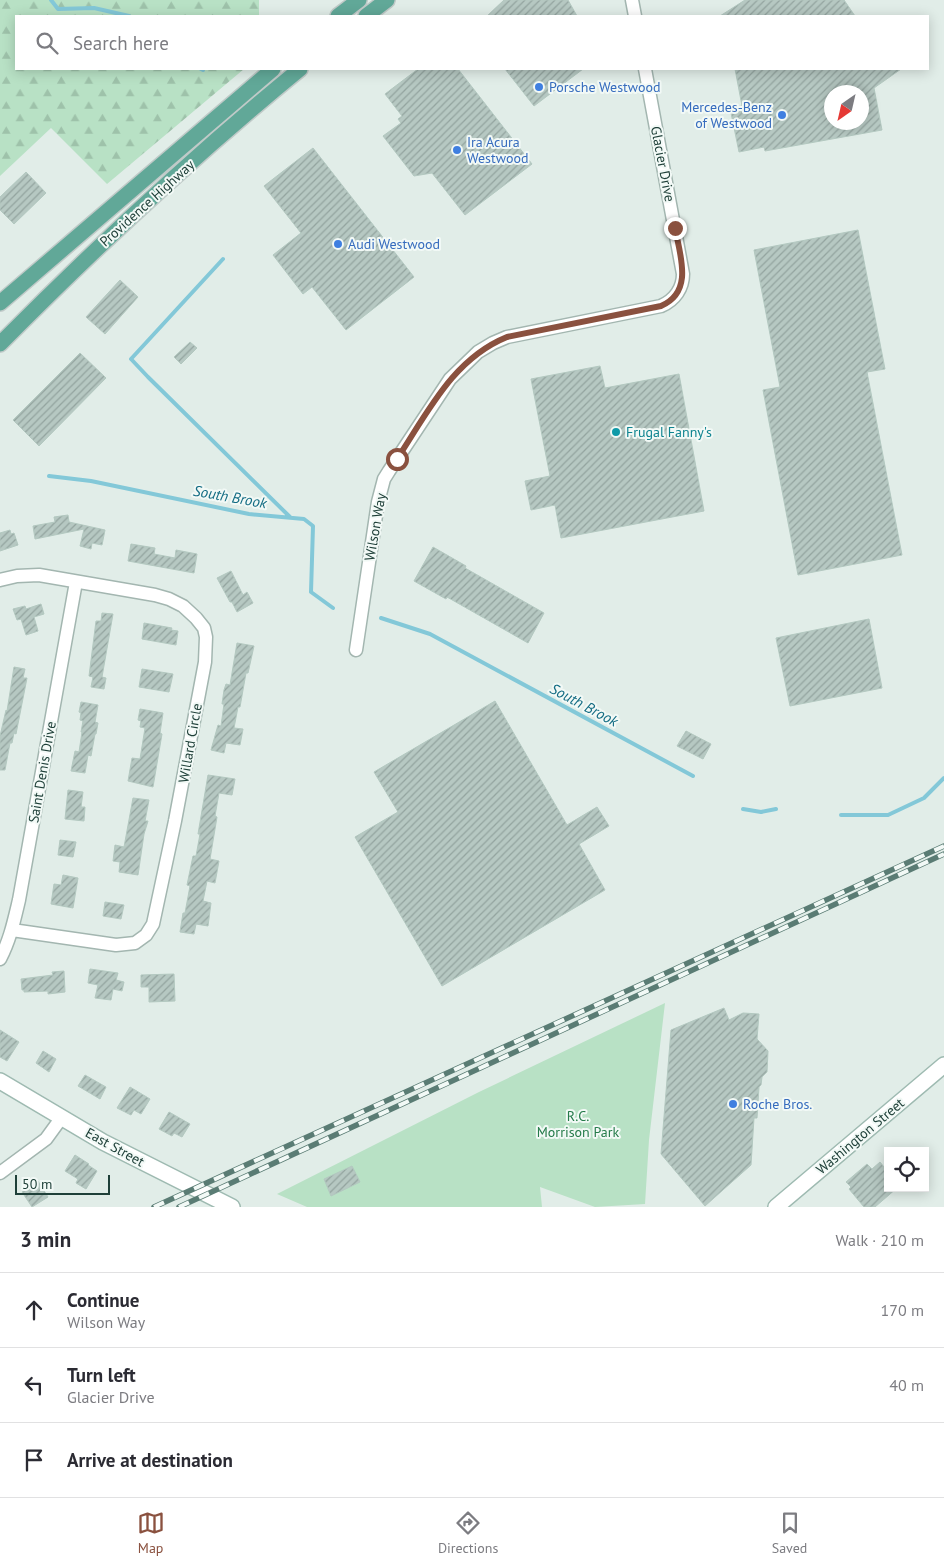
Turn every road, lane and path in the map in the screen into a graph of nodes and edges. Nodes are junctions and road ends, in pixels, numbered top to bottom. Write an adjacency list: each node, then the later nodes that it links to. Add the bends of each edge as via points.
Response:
1 (359, 0): 4 (main road)
2 (387, 0): 5 (main road)
3 (632, 0): 6 (street)
4 (339, 15)
5 (367, 15)
6 (635, 15)
7 (272, 70): 11 (main road, Providence Highway)
8 (299, 70): 12 (main road, Providence Highway, via 158,191)
9 (645, 70): 10 (street, Glacier Drive, via 683,274)
10 (680, 288): 15 (street, Wilson Way, via 673,299 661,306 507,337 478,352 450,379 384,479)
11 (0, 303)
12 (0, 344)
13 (0, 580): 14 (street, Willard Circle, via 38,575)
14 (76, 582): 16 (street, Saint Denis Drive); 16 (street, Willard Circle, via 155,595 183,606 204,628 205,662 153,924 146,935 135,942 116,945)
15 (356, 650)
16 (12, 930): 17 (street, Saint Denis Drive)
17 (0, 959)
18 (944, 1065): 23 (main road, Washington Street)
19 (0, 1081): 20 (main road, East Street)
20 (62, 1117): 21 (street, via 46,1139); 22 (main road, East Street)
21 (0, 1173)
22 (232, 1207)
23 (776, 1207)

